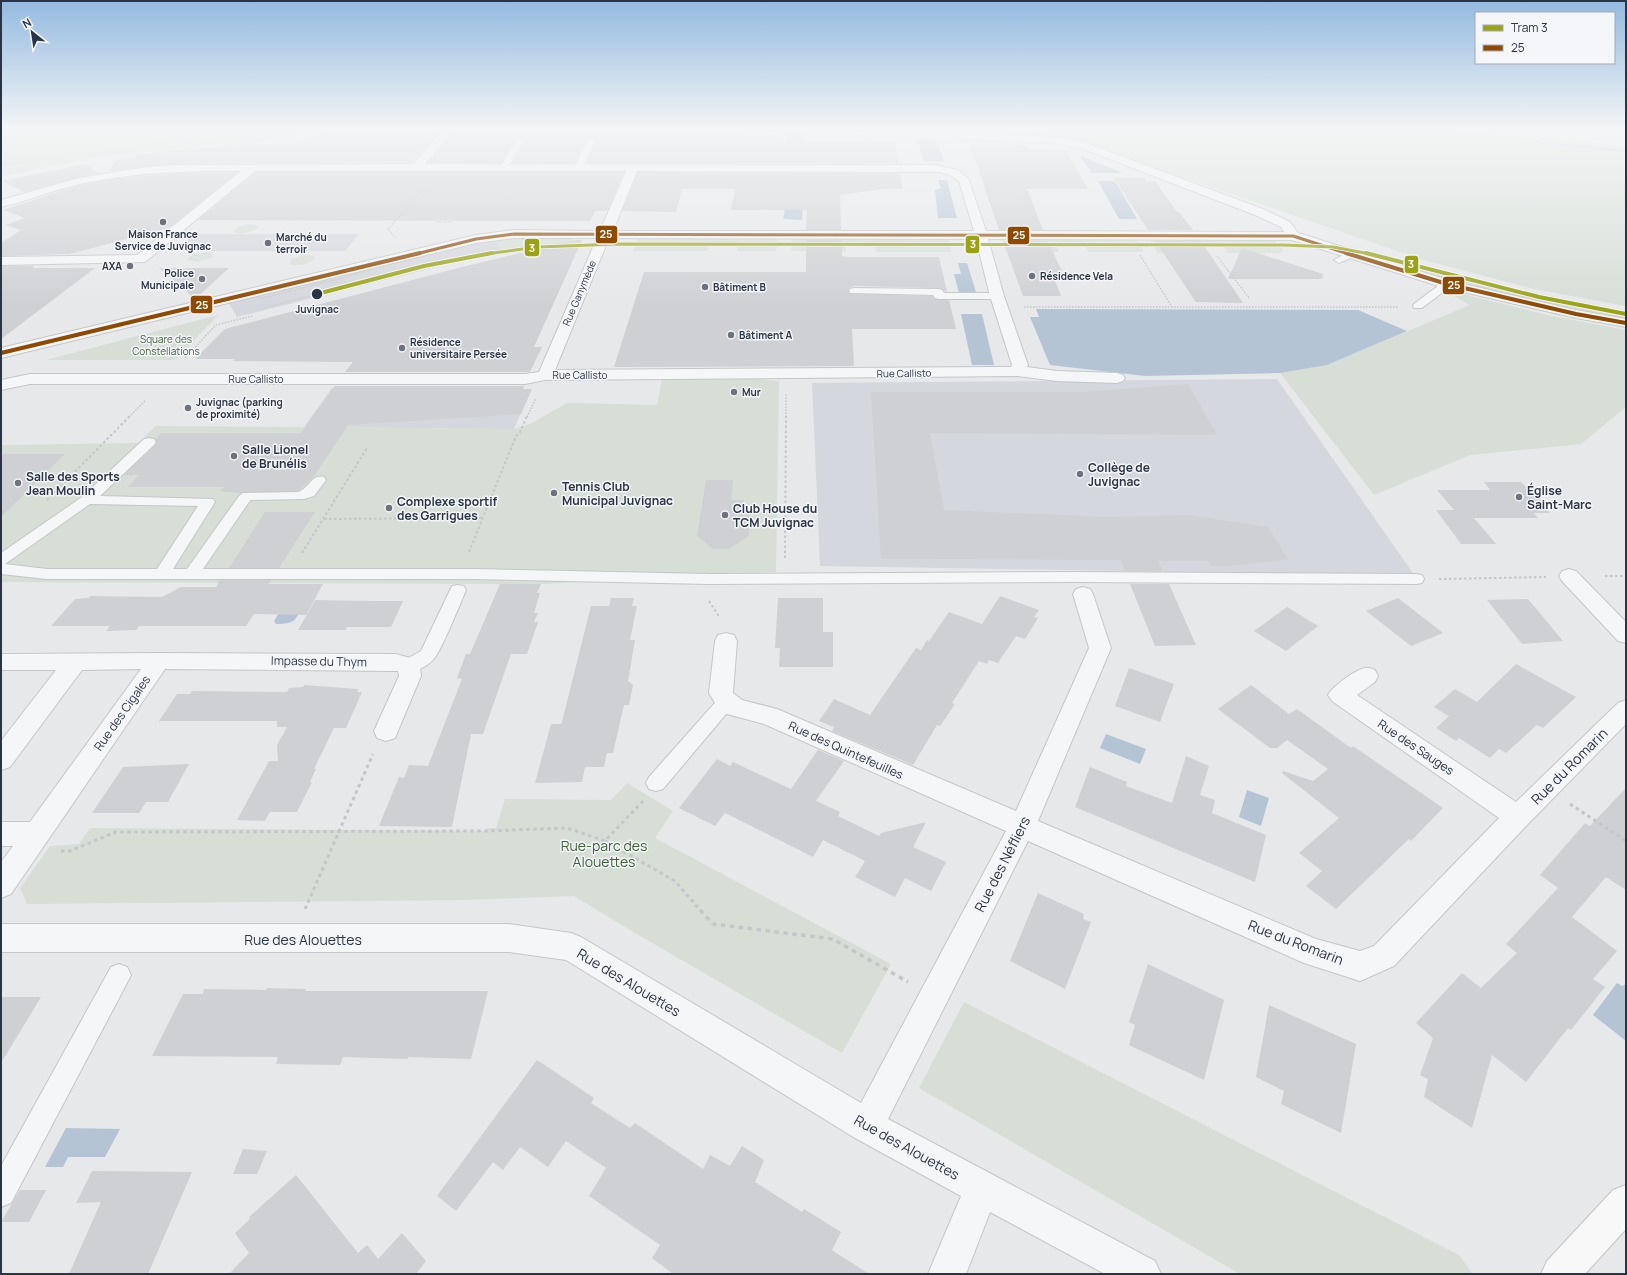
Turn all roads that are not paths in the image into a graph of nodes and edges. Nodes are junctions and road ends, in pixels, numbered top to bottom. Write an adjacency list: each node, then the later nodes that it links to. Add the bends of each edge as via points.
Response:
1 (57, 188): 6 (street)
2 (228, 188): 12 (street, via 140,259)
3 (625, 188): 7 (street, Rue Ganymède)
4 (966, 188): 8 (street)
5 (1195, 188): 9 (street, via 1260,212 1286,225)
6 (1, 204)
7 (605, 234): 8 (street); 18 (street, via 514,234 476,238); 20 (street, Rue Ganymède)
8 (980, 235): 9 (street); 15 (street)
9 (1292, 236): 10 (street)
10 (1351, 254): 11 (lane); 13 (street)
11 (1338, 260)
12 (2, 262)
13 (1447, 284): 16 (lane); 17 (street, via 1560,311)
14 (854, 291): 15 (lane, via 938,292 939,296)
15 (999, 301): 19 (street, via 1020,365)
16 (1418, 306)
17 (1626, 323)
18 (1, 353)
19 (1017, 371): 20 (street, Rue Callisto); 21 (street, Rue Callisto, via 1057,376)
20 (545, 375): 22 (street, Rue Callisto, via 525,379 30,379)
21 (1116, 378)
22 (1, 385)
23 (149, 442): 25 (lane)
24 (319, 480): 29 (lane, via 310,493 299,496 248,496)
25 (87, 500): 26 (lane); 28 (lane, via 208,502)
26 (1, 560)
27 (1, 569): 28 (lane, via 47,574)
28 (162, 574): 29 (lane)
29 (192, 574): 32 (lane)
30 (1569, 576): 34 (street)
31 (1416, 579): 32 (lane, via 708,578)
32 (459, 582): 39 (lane, via 428,655)
33 (1083, 594): 47 (street, Rue des Néfliers, via 1100,648)
34 (1626, 635)
35 (726, 641): 41 (street, via 720,693)
36 (160, 661): 38 (street, Rue des Cigales); 39 (street, Impasse du Thym, via 396,662); 49 (street, Rue des Cigales)
37 (1, 662): 38 (street, Rue des Cigales)
38 (76, 662): 44 (street)
39 (409, 666): 43 (street, via 410,676)
40 (1367, 676): 46 (street, Rue des Sauges, via 1340,695)
41 (726, 702): 45 (lane); 47 (street, Rue des Quintefeuilles, via 735,708 769,716)
42 (1626, 709): 46 (street, Rue du Romarin)
43 (386, 731)
44 (1, 760)
45 (656, 783)
46 (1518, 817): 47 (street, Rue du Romarin, via 1384,956 1360,966 1314,953)
47 (1022, 827): 53 (street, Rue des Néfliers)
48 (1, 834): 49 (street)
49 (31, 842): 50 (street, Rue des Cigales)
50 (1, 886)
51 (1, 938): 53 (street, Rue des Alouettes, via 509,938 571,947)
52 (119, 975): 55 (lane)
53 (867, 1126): 54 (street, Rue des Alouettes)
54 (982, 1188): 57 (street); 58 (street, Rue des Alouettes)
55 (1, 1193)
56 (1626, 1204): 59 (main road)
57 (947, 1274)
58 (1142, 1274)
59 (1560, 1274)

